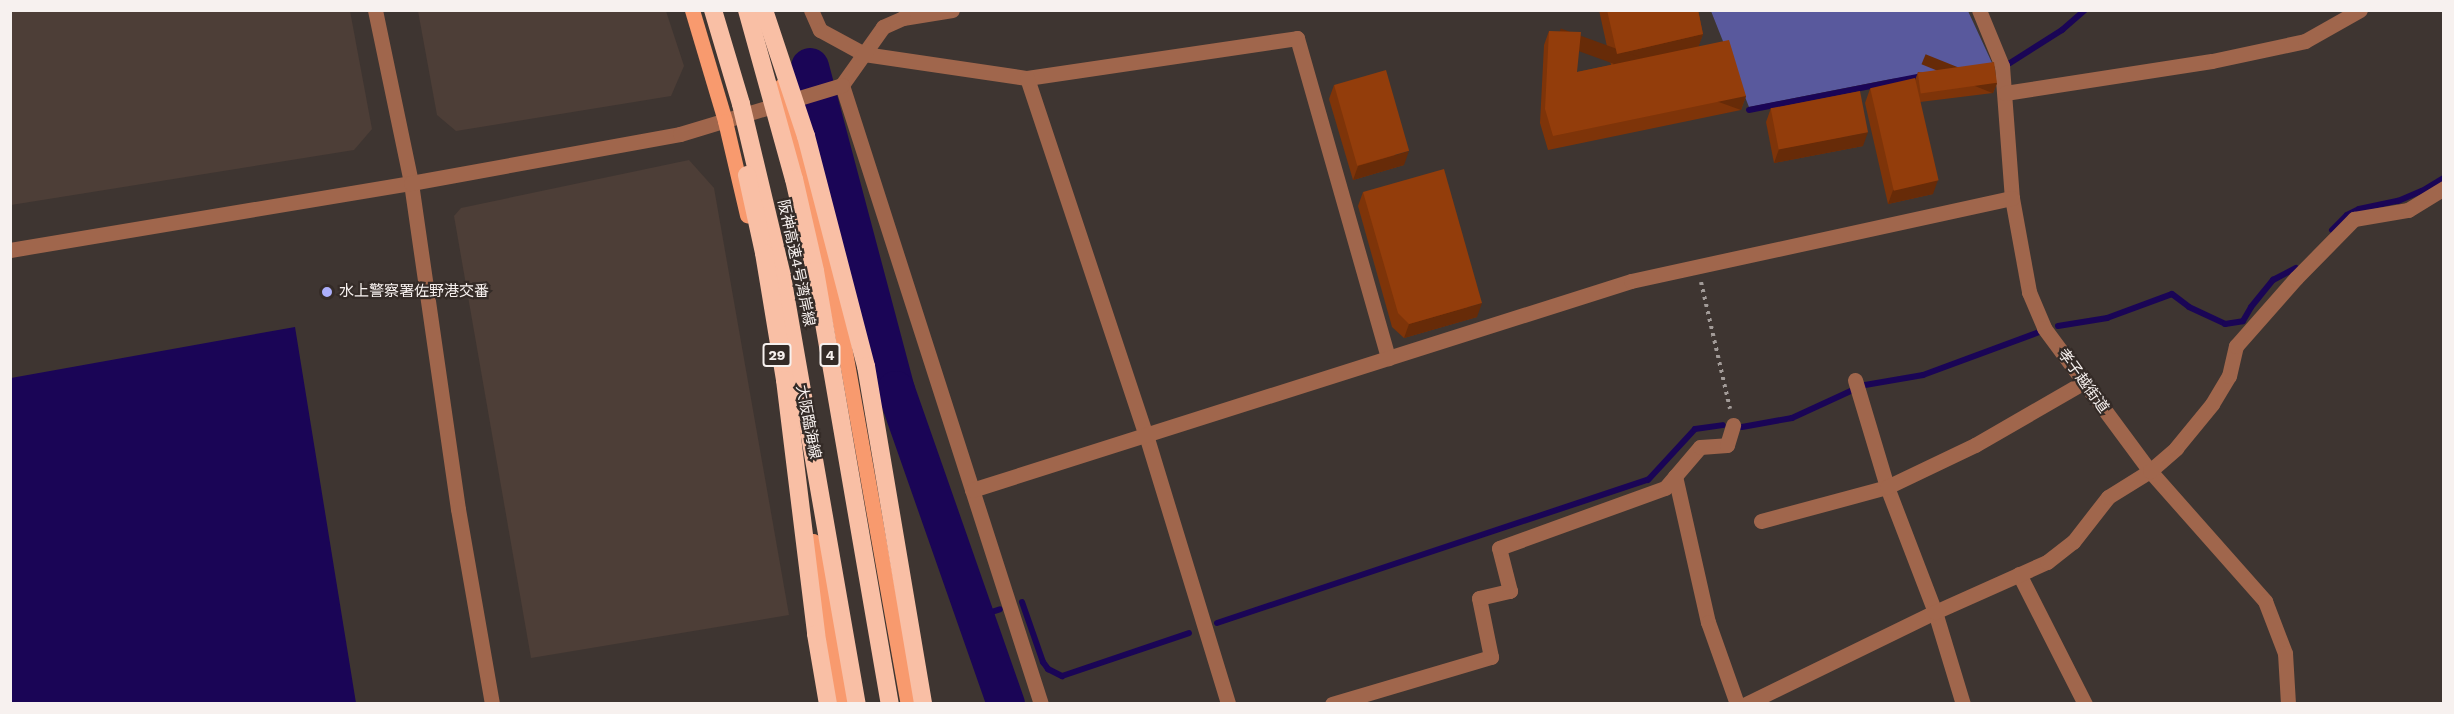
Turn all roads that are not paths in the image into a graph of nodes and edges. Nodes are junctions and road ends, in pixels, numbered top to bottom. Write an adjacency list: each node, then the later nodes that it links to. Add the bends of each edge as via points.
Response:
1 (375, 10): 17 (street)
2 (692, 10): 16 (main road, 大阪臨海線 / 29)
3 (707, 10): 34 (highway, via 766,264)
4 (713, 10): 36 (highway, 阪神高速4号湾岸線 / 4, via 741,104 782,276)
5 (747, 10): 37 (highway, 阪神高速4号湾岸線 / 4, via 815,271)
6 (762, 10): 15 (main road); 39 (highway, via 806,136 866,366)
7 (811, 10): 11 (street, via 820,30)
8 (952, 10): 11 (street, via 903,18 883,27)
9 (1979, 10): 14 (street, 孝子越街道, via 2002,66)
10 (2360, 10): 14 (street, via 2305,41 2212,62)
11 (864, 54): 12 (street); 13 (street)
12 (1027, 78): 21 (street, via 1297,38); 25 (street)
13 (842, 85): 15 (street); 29 (street)
14 (2005, 93): 19 (street, 孝子越街道)
15 (786, 103): 16 (street); 38 (main road, via 839,318)
16 (725, 121): 17 (street, via 680,134); 35 (main road, 大阪臨海線 / 29, via 768,306)
17 (411, 183): 20 (street); 33 (street, via 458,509)
18 (2444, 188): 26 (street, via 2408,210 2354,219 2236,346 2229,376 2212,404 2176,448)
19 (2012, 198): 21 (street, via 1632,281); 23 (street, 孝子越街道, via 2029,292 2044,328)
20 (10, 250)
21 (1388, 358): 25 (street)
22 (1855, 380): 28 (street)
23 (2084, 382): 26 (street, 孝子越街道); 28 (street, via 1975,446)
24 (1733, 425): 27 (street, via 1727,445 1700,447)
25 (1146, 435): 29 (street); 41 (street)
26 (2150, 471): 31 (street, via 2108,497 2073,542 2047,562); 47 (street, 孝子越街道, via 2265,602 2286,653)
27 (1675, 476): 42 (street, via 1665,488 1499,548 1510,591 1479,598 1491,657); 43 (street, via 1708,622)
28 (1887, 487): 30 (street); 32 (street)
29 (972, 490): 40 (street)
30 (1761, 521)
31 (2019, 574): 32 (street); 46 (street)
32 (1935, 612): 44 (street); 45 (street)
33 (492, 704)
34 (828, 704)
35 (842, 704)
36 (857, 704)
37 (890, 704)
38 (908, 704)
39 (923, 704)
40 (1041, 704)
41 (1228, 704)
42 (1332, 704)
43 (1737, 704)
44 (1746, 704)
45 (1963, 704)
46 (2085, 704)
47 (2288, 704)

